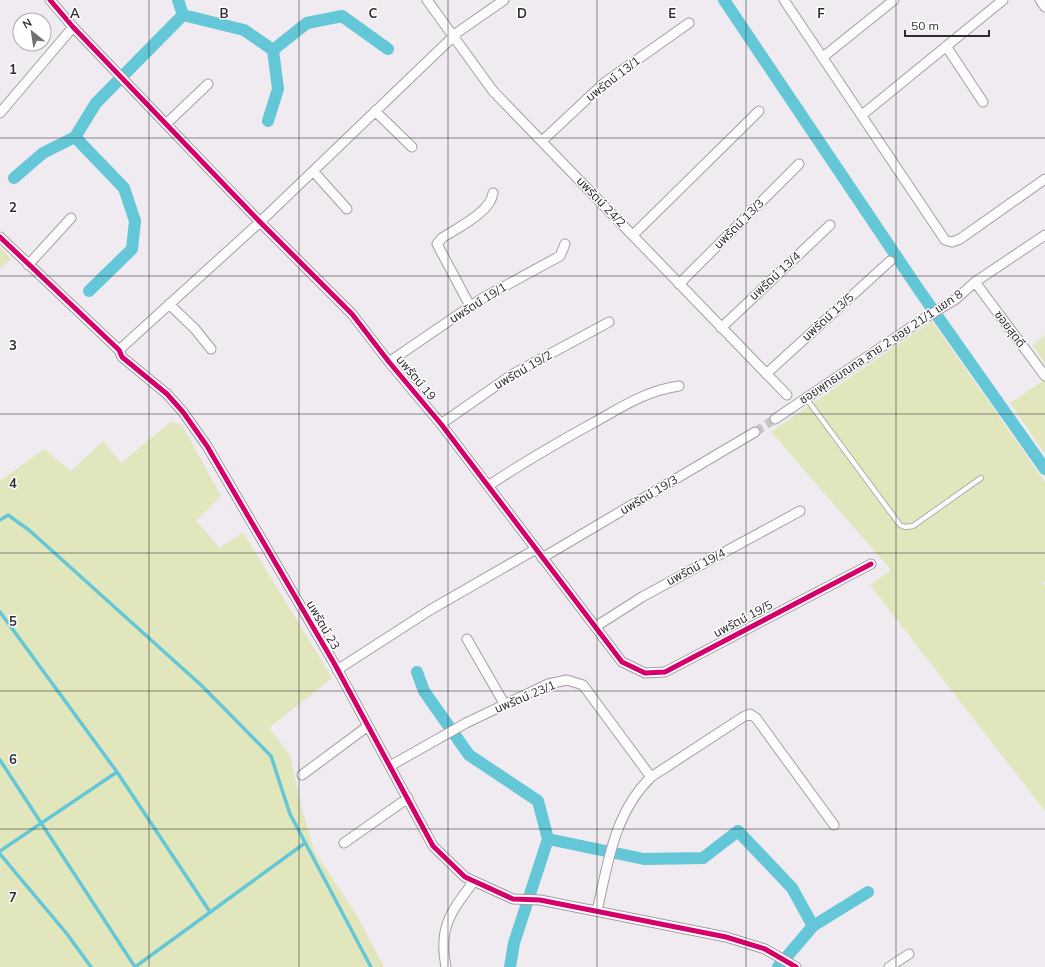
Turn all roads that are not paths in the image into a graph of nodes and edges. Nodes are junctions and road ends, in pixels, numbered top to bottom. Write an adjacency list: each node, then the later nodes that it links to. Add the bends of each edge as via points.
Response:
1 (50, 0): 10 (street, นพรัตน์ 19)
2 (427, 0): 11 (street, นพรัตน์ 24/2)
3 (504, 0): 11 (street)
4 (784, 0): 13 (street)
5 (894, 0): 13 (street)
6 (1003, 0): 12 (street)
7 (1040, 0): 8 (street)
8 (1045, 7)
9 (689, 23): 21 (street, นพรัตน์ 13/1, via 604,83)
10 (72, 27): 18 (street); 20 (street, นพรัตน์ 19)
11 (454, 36): 16 (street); 21 (street, นพรัตน์ 24/2, via 493,91)
12 (946, 46): 15 (street); 19 (street)
13 (822, 57): 19 (street)
14 (208, 84): 20 (street)
15 (983, 102)
16 (375, 110): 22 (street); 24 (street)
17 (759, 111): 31 (street)
18 (0, 113)
19 (862, 115): 25 (street, via 945,240 952,242 960,239)
20 (166, 124): 29 (street, นพรัตน์ 19)
21 (542, 141): 31 (street, นพรัตน์ 24/2)
22 (412, 147)
23 (799, 164): 38 (street, นพรัตน์ 13/3)
24 (313, 171): 27 (street); 29 (street)
25 (1045, 179)
26 (493, 193): 40 (street, via 492,201 486,209 442,238 438,244)
27 (347, 209)
28 (71, 218): 36 (street)
29 (260, 222): 39 (street); 45 (street, นพรัตน์ 19, via 340,301)
30 (830, 225): 42 (street, นพรัตน์ 13/4)
31 (632, 235): 38 (street, นพรัตน์ 24/2)
32 (1045, 235): 37 (street, ซอยพุทธมณฑล สาย 2 ซอย 21/1 แยก 8)
33 (0, 237): 36 (street, นพรัตน์ 23)
34 (565, 244): 40 (street, นพรัตน์ 19/1, via 560,256)
35 (890, 261): 46 (street, นพรัตน์ 13/5)
36 (28, 265): 44 (street, นพรัตน์ 23)
37 (975, 282): 47 (street, ซอยสุดดี); 50 (street, ซอยพุทธมณฑล สาย 2 ซอย 21/1 แยก 8, via 956,299)
38 (679, 284): 42 (street, นพรัตน์ 24/2)
39 (169, 304): 43 (street); 44 (street)
40 (470, 306): 45 (street, นพรัตน์ 19/1)
41 (608, 322): 52 (street, นพรัตน์ 19/2, via 514,374)
42 (721, 328): 46 (street, นพรัตน์ 24/2)
43 (211, 348)
44 (119, 350): 63 (street, นพรัตน์ 23, via 122,357 167,394 207,446)
45 (389, 362): 52 (street, นพรัตน์ 19)
46 (766, 374): 49 (street, นพรัตน์ 24/2)
47 (1045, 376)
48 (679, 386): 55 (street, via 659,389 639,397 530,458)
49 (787, 395)
50 (806, 398): 51 (street, ซอยพุทธมณฑล สาย 2 ซอย 21/1 แยก 8); 54 (lane, via 900,525 913,526)
51 (775, 419)
52 (441, 424): 55 (street, นพรัตน์ 19)
53 (755, 432): 58 (street, นพรัตน์ 19/3)
54 (981, 478)
55 (488, 486): 57 (street, นพรัตน์ 19)
56 (800, 511): 60 (street, นพรัตน์ 19/4, via 642,597)
57 (536, 549): 58 (street, นพรัตน์ 19); 63 (street, via 430,610)
58 (542, 558): 60 (street, นพรัตน์ 19)
59 (871, 564): 62 (street, นพรัตน์ 19/5, via 665,672 645,673)
60 (594, 628): 62 (street, นพรัตน์ 19)
61 (467, 639): 64 (street)
62 (622, 662)
63 (337, 670): 65 (street, นพรัตน์ 23)
64 (505, 705): 66 (street, นพรัตน์ 23/1, via 466,723); 68 (street, นพรัตน์ 23/1, via 548,684 567,680 583,685)
65 (368, 726): 66 (street, นพรัตน์ 23); 67 (street)
66 (390, 766): 69 (street, นพรัตน์ 23)
67 (302, 775)
68 (651, 777): 70 (street, via 750,714 756,718); 73 (street, via 639,788 615,833)
69 (408, 798): 71 (street); 72 (street, นพรัตน์ 23, via 433,846 465,877)
70 (834, 825)
71 (344, 843)
72 (474, 881): 73 (street, นพรัตน์ 23, via 513,899 540,900); 75 (street, via 446,924 442,949)
73 (597, 911): 76 (street, via 726,937 765,949)
74 (909, 954): 77 (street)
75 (446, 967)
76 (796, 967)
77 (889, 967)

